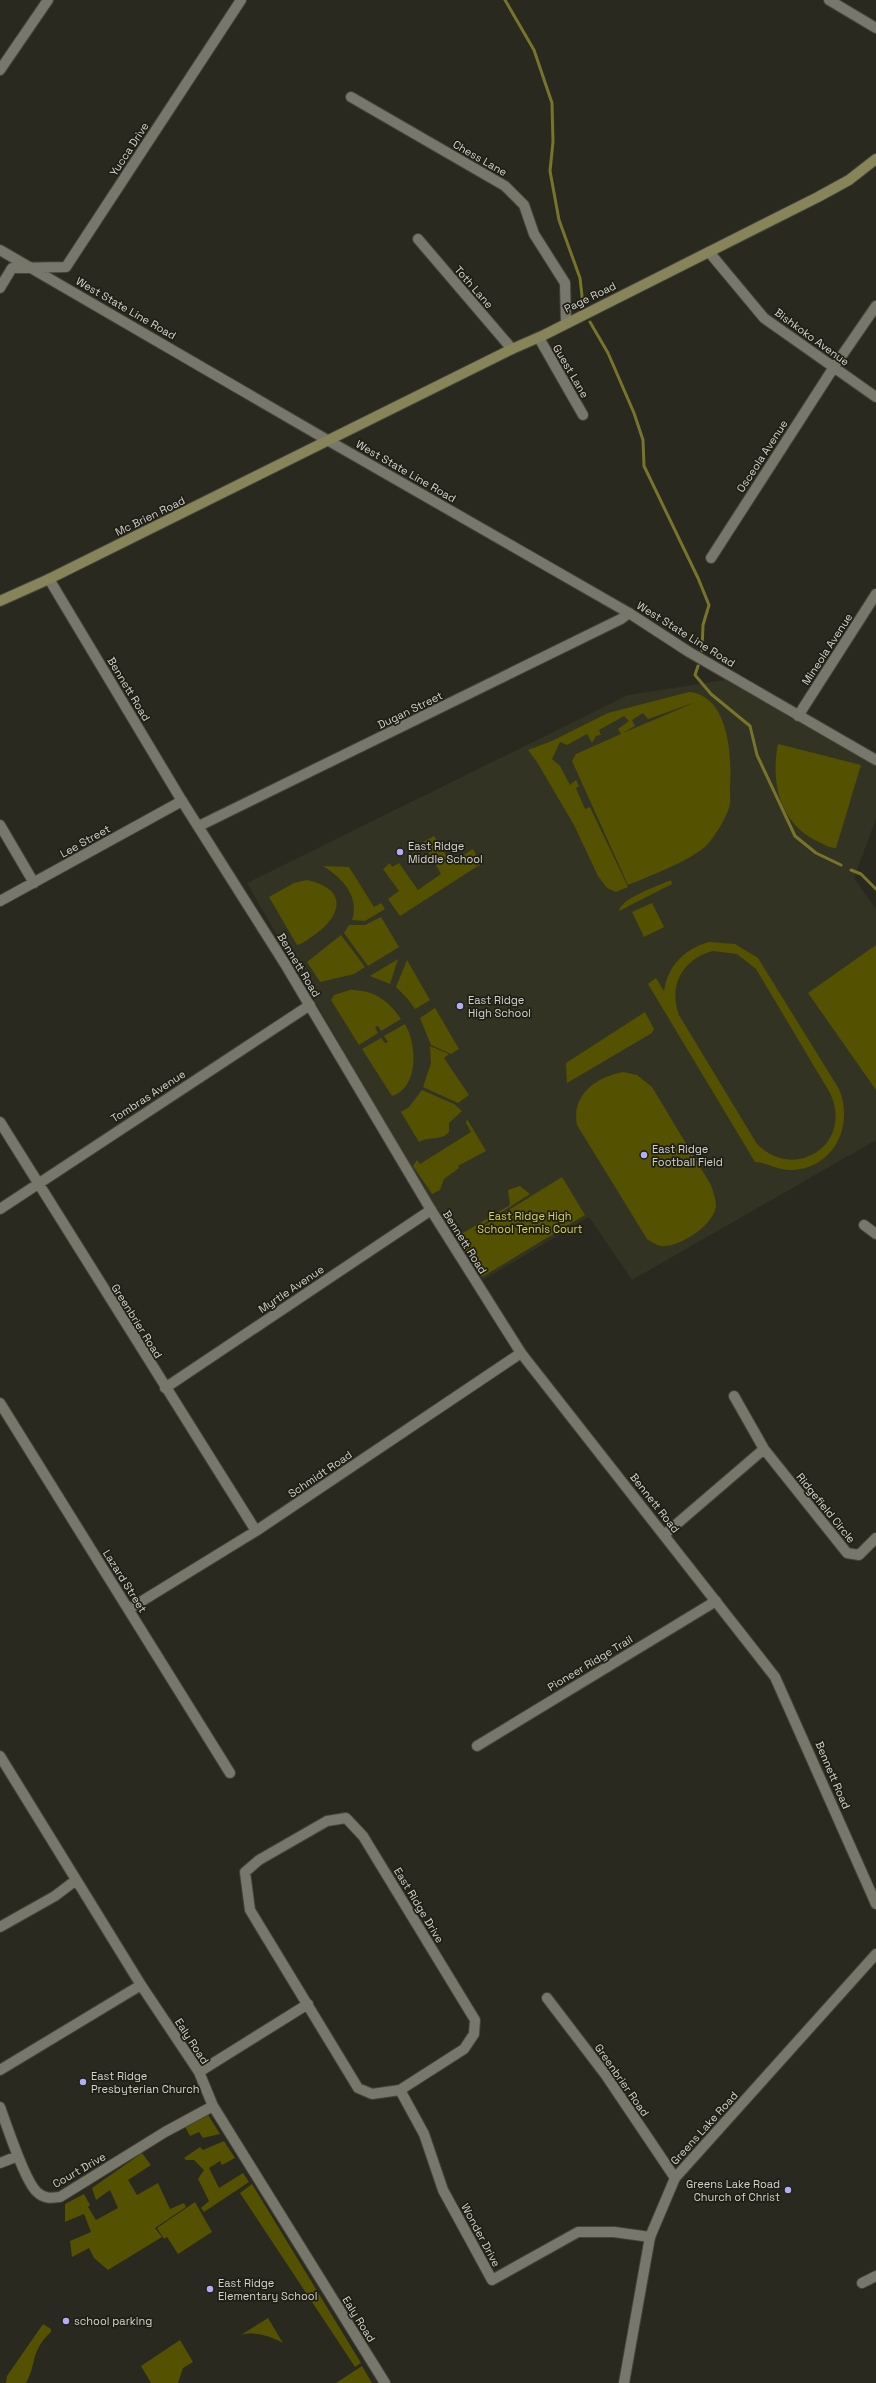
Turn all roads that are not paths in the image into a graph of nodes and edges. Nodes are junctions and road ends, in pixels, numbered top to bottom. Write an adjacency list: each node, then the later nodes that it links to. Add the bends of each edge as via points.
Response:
1 (48, 0): 5 (street)
2 (241, 0): 11 (street, Yucca Drive, via 66,267)
3 (828, 0): 4 (street)
4 (876, 28)
5 (0, 70)
6 (351, 97): 14 (street, Chess Lane, via 505,186 524,205 534,234 565,283)
7 (876, 159): 10 (main road, Page Road, via 849,180)
8 (418, 239): 16 (street, Toth Lane)
9 (0, 250): 11 (street, West State Line Road)
10 (709, 252): 14 (main road, Page Road); 17 (street, Bishkoko Avenue, via 764,318)
11 (30, 268): 12 (street, Yucca Drive, via 12,268); 20 (street, West State Line Road)
12 (0, 288)
13 (876, 306): 17 (street, Osceola Avenue)
14 (566, 322): 15 (main road, Page Road)
15 (539, 338): 16 (main road, Page Road); 19 (street, Guest Lane)
16 (512, 349): 20 (main road, Page Road)
17 (834, 367): 18 (street, Bishkoko Avenue); 22 (street, Osceola Avenue)
18 (876, 397)
19 (583, 415)
20 (329, 441): 21 (main road, Page Road); 26 (street, West State Line Road)
21 (310, 450): 23 (main road, Mc Brien Road)
22 (711, 558)
23 (49, 579): 25 (main road, Mc Brien Road); 29 (street, Bennett Road)
24 (876, 594): 27 (street, Mineola Avenue)
25 (0, 601)
26 (629, 613): 27 (street, West State Line Road, via 689,652); 31 (street, Dugan Street)
27 (798, 716): 28 (street, West State Line Road)
28 (876, 760)
29 (182, 801): 31 (street, Bennett Road); 32 (street, Lee Street)
30 (0, 825): 32 (street)
31 (199, 826): 34 (street, Bennett Road)
32 (34, 883): 33 (street, Lee Street)
33 (0, 901)
34 (310, 1005): 36 (street, Tombras Avenue); 38 (street, Bennett Road)
35 (0, 1122): 36 (street, Greenbrier Road)
36 (37, 1182): 37 (street, Tombras Avenue); 42 (street, Greenbrier Road)
37 (0, 1208)
38 (431, 1210): 41 (street, Bennett Road); 42 (street, Myrtle Avenue)
39 (864, 1225): 40 (street)
40 (876, 1234)
41 (521, 1354): 46 (street, Schmidt Road); 47 (street, Bennett Road)
42 (165, 1388): 46 (street, Greenbrier Road)
43 (734, 1396): 45 (street, Ridgefield Circle)
44 (0, 1403): 50 (street, Lazard Street)
45 (764, 1449): 47 (street); 48 (street, Ridgefield Circle, via 848,1553 859,1555)
46 (256, 1531): 50 (street, Schmidt Road)
47 (665, 1534): 49 (street, Bennett Road)
48 (876, 1538)
49 (716, 1601): 51 (street, Pioneer Ridge Trail); 55 (street, Bennett Road, via 775,1677)
50 (129, 1609): 53 (street, Lazard Street)
51 (477, 1746)
52 (0, 1756): 54 (street, Ealy Road)
53 (230, 1773)
54 (76, 1880): 56 (street, via 55,1896); 58 (street, Ealy Road)
55 (876, 1904)
56 (0, 1927)
57 (876, 1954): 68 (street, Greens Lake Road)
58 (140, 1985): 61 (street); 62 (street, Ealy Road)
59 (548, 1998): 68 (street, Greenbrier Road, via 605,2074)
60 (308, 2004): 62 (street); 63 (street, East Ridge Drive, via 358,2088 372,2094); 63 (street, East Ridge Drive, via 250,1910 245,1872 259,1860 327,1820 346,1818 363,1836 475,2020 474,2034 464,2049)
61 (0, 2070)
62 (199, 2072): 64 (street, Ealy Road)
63 (400, 2090): 69 (street, Wonder Drive, via 424,2134 443,2190 492,2280 578,2232 614,2232)
64 (212, 2106): 66 (street, Court Drive, via 60,2197 47,2198 36,2191); 72 (street, Ealy Road)
65 (0, 2107): 66 (street, Court Drive)
66 (18, 2156): 67 (street)
67 (0, 2163)
68 (675, 2178): 69 (street, Greens Lake Road)
69 (650, 2237): 73 (street, Greens Lake Road)
70 (876, 2276): 71 (street)
71 (862, 2283)
72 (385, 2383)
73 (624, 2383)

